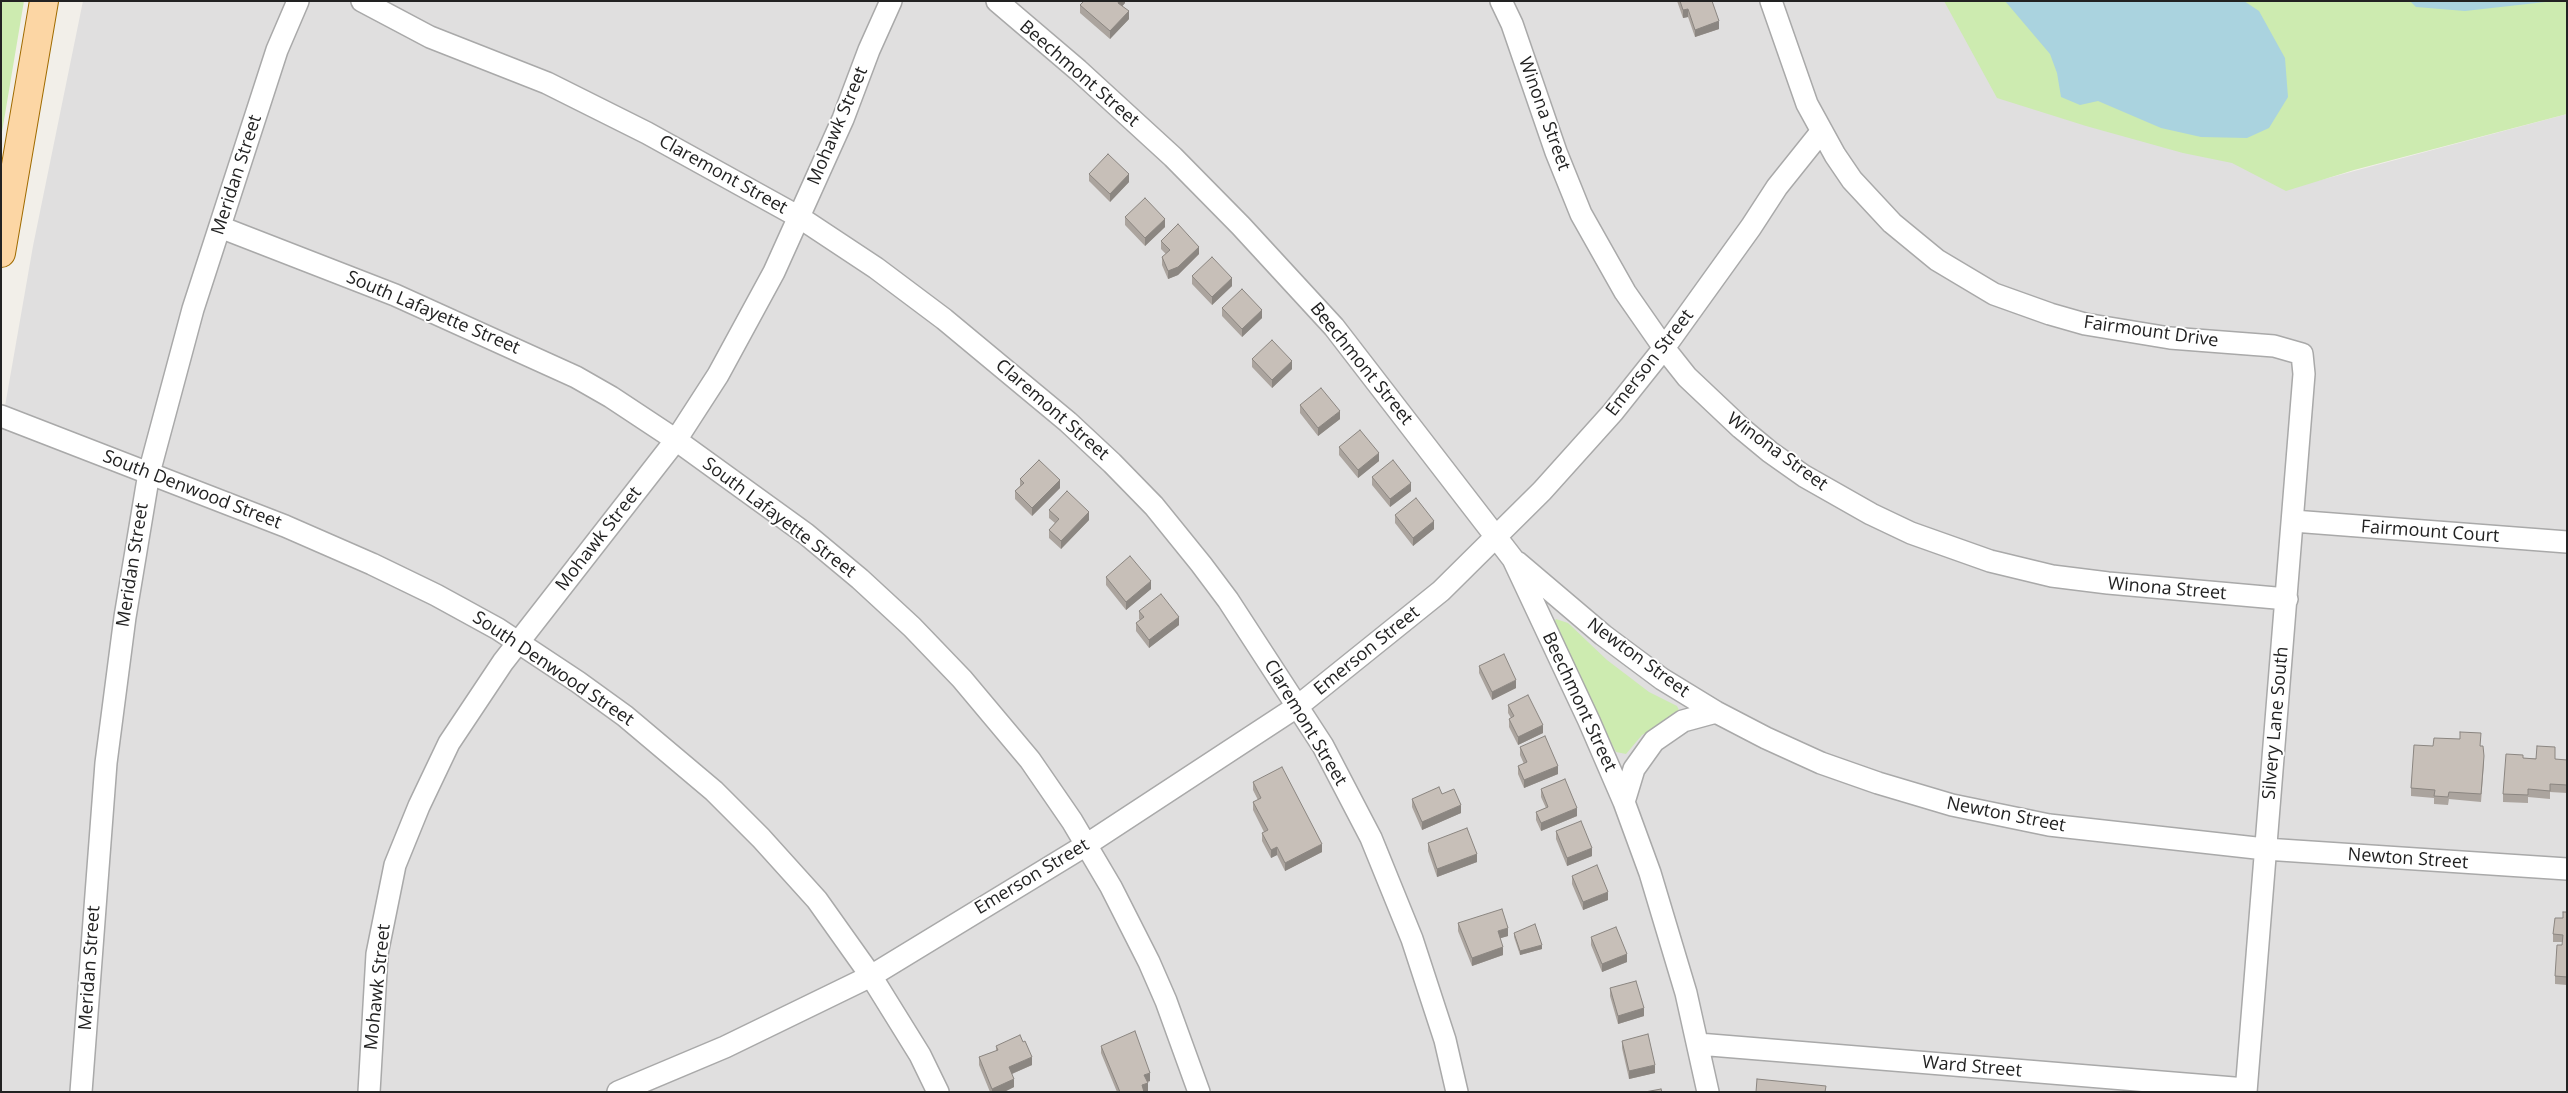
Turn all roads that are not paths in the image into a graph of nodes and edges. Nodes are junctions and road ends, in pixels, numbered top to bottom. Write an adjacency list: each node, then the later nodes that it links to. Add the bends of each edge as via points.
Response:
1 (44, 1): 11 (main road)
2 (298, 1): 10 (street, Meridan Street, via 277,50)
3 (362, 1): 9 (street, Claremont Street, via 430,37 547,83 647,133)
4 (891, 1): 9 (street, Mohawk Street)
5 (996, 1): 18 (street, Beechmont Street, via 1078,70 1224,208 1334,327)
6 (1501, 1): 12 (street, Winona Street, via 1581,214 1625,292)
7 (1770, 1): 8 (street, Fairmount Drive, via 1796,77)
8 (1821, 132): 12 (street, Emerson Street); 13 (street, Fairmount Drive, via 1852,180 1892,223 1937,260 1994,294 2050,314 2121,332 2274,346)
9 (799, 217): 15 (street, Mohawk Street, via 744,331); 23 (street, Claremont Street, via 876,268 944,319 1112,462 1154,506 1201,564)
10 (220, 227): 15 (street, South Lafayette Street, via 395,295 541,359 611,397); 16 (street, Meridan Street, via 193,308)
11 (2, 240)
12 (1664, 348): 18 (street, Emerson Street, via 1613,412); 21 (street, Winona Street, via 1713,404 1770,452 1837,496 1911,533 1990,561 2052,576 2202,593)
13 (2302, 354): 17 (street, Silvery Lane South, via 2305,366)
14 (1, 416): 16 (street, South Denwood Street)
15 (676, 440): 22 (street, Mohawk Street); 26 (street, South Lafayette Street, via 806,534 912,628 962,679 1030,760)
16 (149, 473): 22 (street, South Denwood Street, via 372,564 436,595); 32 (street, Meridan Street, via 124,617 106,763)
17 (2293, 522): 19 (street, Fairmount Court); 21 (street, Silvery Lane South)
18 (1498, 537): 20 (street, Beechmont Street); 23 (street, Emerson Street, via 1441,591)
19 (2567, 542)
20 (1514, 559): 24 (street, Newton Street, via 1603,635 1662,679); 25 (street, Beechmont Street)
21 (2287, 598): 27 (street, Silvery Lane South)
22 (518, 642): 29 (street, South Denwood Street, via 625,716 714,791 817,900); 33 (street, Mohawk Street, via 449,743 418,806 395,865 378,954)
23 (1298, 706): 26 (street, Emerson Street); 37 (street, Claremont Street, via 1348,791 1391,885 1429,989)
24 (1716, 712): 25 (street, Beechmont Street, via 1683,721 1654,741 1634,769); 27 (street, Newton Street, via 1821,763 1952,805 2049,825)
25 (1624, 802): 30 (street, Beechmont Street, via 1668,931)
26 (1086, 845): 29 (street, Emerson Street); 36 (street, South Lafayette Street, via 1149,962)
27 (2265, 849): 28 (street, Newton Street); 31 (street, Silvery Lane South)
28 (2567, 869)
29 (871, 976): 34 (street, Emerson Street, via 725,1047); 35 (street, South Denwood Street, via 920,1055)
30 (1698, 1044): 31 (street, Ward Street); 38 (street, Beechmont Street)
31 (2246, 1090)
32 (81, 1092)
33 (369, 1092)
34 (618, 1092)
35 (938, 1092)
36 (1200, 1092)
37 (1458, 1092)
38 (1708, 1092)

